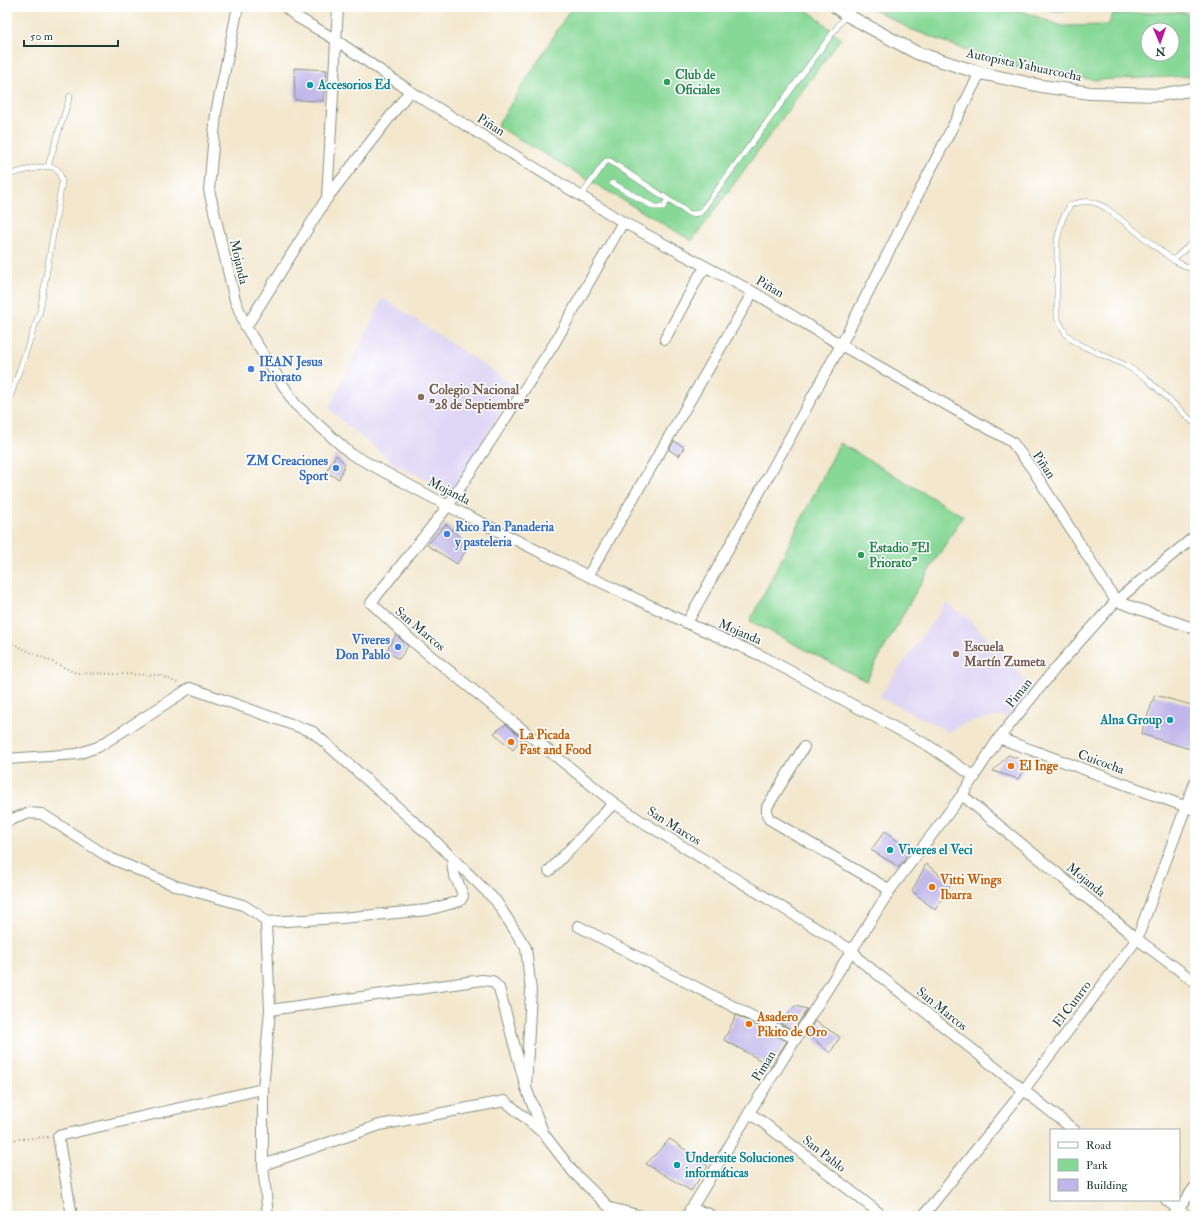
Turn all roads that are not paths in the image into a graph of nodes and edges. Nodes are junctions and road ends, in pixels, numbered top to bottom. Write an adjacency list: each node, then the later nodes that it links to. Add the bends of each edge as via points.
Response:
1 (238, 7): 23 (street, Mojanda, via 216,113 209,190 235,300)
2 (286, 7): 6 (street, Piñan, via 296,17)
3 (338, 7): 6 (street)
4 (836, 7): 5 (street, Autopista Yahuarcocha)
5 (847, 15): 7 (street, Autopista Yahuarcocha, via 917,53); 16 (lane, via 700,213 690,214)
6 (336, 40): 9 (street, Piñan); 15 (street)
7 (980, 73): 8 (street, Autopista Yahuarcocha, via 1090,93 1159,95); 25 (street)
8 (1195, 89)
9 (410, 91): 14 (street, Piñan); 15 (street)
10 (70, 96): 11 (lane)
11 (48, 166): 12 (lane); 26 (lane, via 56,168 62,182 58,207 40,311)
12 (7, 175)
13 (612, 183): 16 (lane, via 654,207 663,207)
14 (581, 196): 16 (lane, via 606,161 610,161); 17 (street, Piñan)
15 (327, 198): 23 (street)
16 (668, 200)
17 (623, 222): 20 (street, Piñan); 28 (street, via 554,344)
18 (1195, 240): 19 (lane)
19 (1173, 260): 21 (lane); 27 (lane, via 1094,201 1070,205 1062,220 1057,241 1057,318 1066,334 1078,344 1125,365 1146,378)
20 (706, 267): 22 (street, Piñan); 24 (street)
21 (1195, 271)
22 (753, 292): 25 (street, Piñan); 30 (street)
23 (246, 327): 28 (street, Mojanda, via 295,404 351,454)
24 (665, 339)
25 (841, 344): 31 (street, Piñan, via 1012,442); 32 (street)
26 (7, 406)
27 (1195, 424)
28 (448, 506): 30 (street, Mojanda); 40 (street, San Marcos, via 371,603 425,651)
29 (1195, 536): 31 (street, Piman)
30 (588, 576): 32 (street, Mojanda)
31 (1116, 601): 33 (street); 34 (street, Piman, via 1054,670)
32 (687, 623): 37 (street, Mojanda, via 769,659 929,746)
33 (1195, 629)
34 (999, 738): 37 (street, Piman); 41 (street, Cuicocha)
35 (804, 747): 45 (street, via 767,807 766,814 769,819)
36 (7, 759): 43 (street, via 77,754 98,747 190,688 313,732 431,837)
37 (975, 777): 39 (street, Piman)
38 (1195, 782): 41 (street, El Cunrro)
39 (962, 795): 45 (street, Piman); 48 (street, Mojanda)
40 (614, 803): 44 (street); 49 (street, San Marcos)
41 (1191, 808): 48 (street, El Cunrro)
42 (7, 821): 46 (street, via 29,813 42,814 110,858 176,886 244,905)
43 (453, 860): 46 (street, via 452,866 463,896 460,902 428,910); 53 (street, via 496,901 526,948 531,991)
44 (549, 871)
45 (890, 890): 49 (street, Piman)
46 (266, 922): 51 (street)
47 (578, 926): 52 (street)
48 (1137, 939): 50 (street, Mojanda); 55 (street, El Cunrro)
49 (853, 951): 52 (street, Piman); 55 (street, San Marcos, via 861,961)
50 (1195, 982)
51 (270, 1010): 53 (street, via 482,980 492,981 499,988); 54 (street)
52 (796, 1039): 56 (street, Piman)
53 (526, 1088): 58 (street)
54 (263, 1089): 59 (street); 64 (street, via 58,1136)
55 (1022, 1091): 57 (street, San Marcos); 69 (street, El Cunrro)
56 (749, 1114): 62 (street, Piman); 68 (street, San Pablo, via 761,1120)
57 (1073, 1129)
58 (543, 1134): 59 (street, via 505,1101 380,1125); 66 (street, via 574,1173 610,1208)
59 (263, 1165): 65 (street)
60 (1195, 1187): 63 (street)
61 (1167, 1201): 63 (street)
62 (688, 1212): 67 (street, via 707,1213)
63 (1176, 1213): 70 (street)
64 (72, 1216)
65 (268, 1216)
66 (642, 1216)
67 (712, 1216)
68 (883, 1216)
69 (922, 1216)
70 (1187, 1216)

